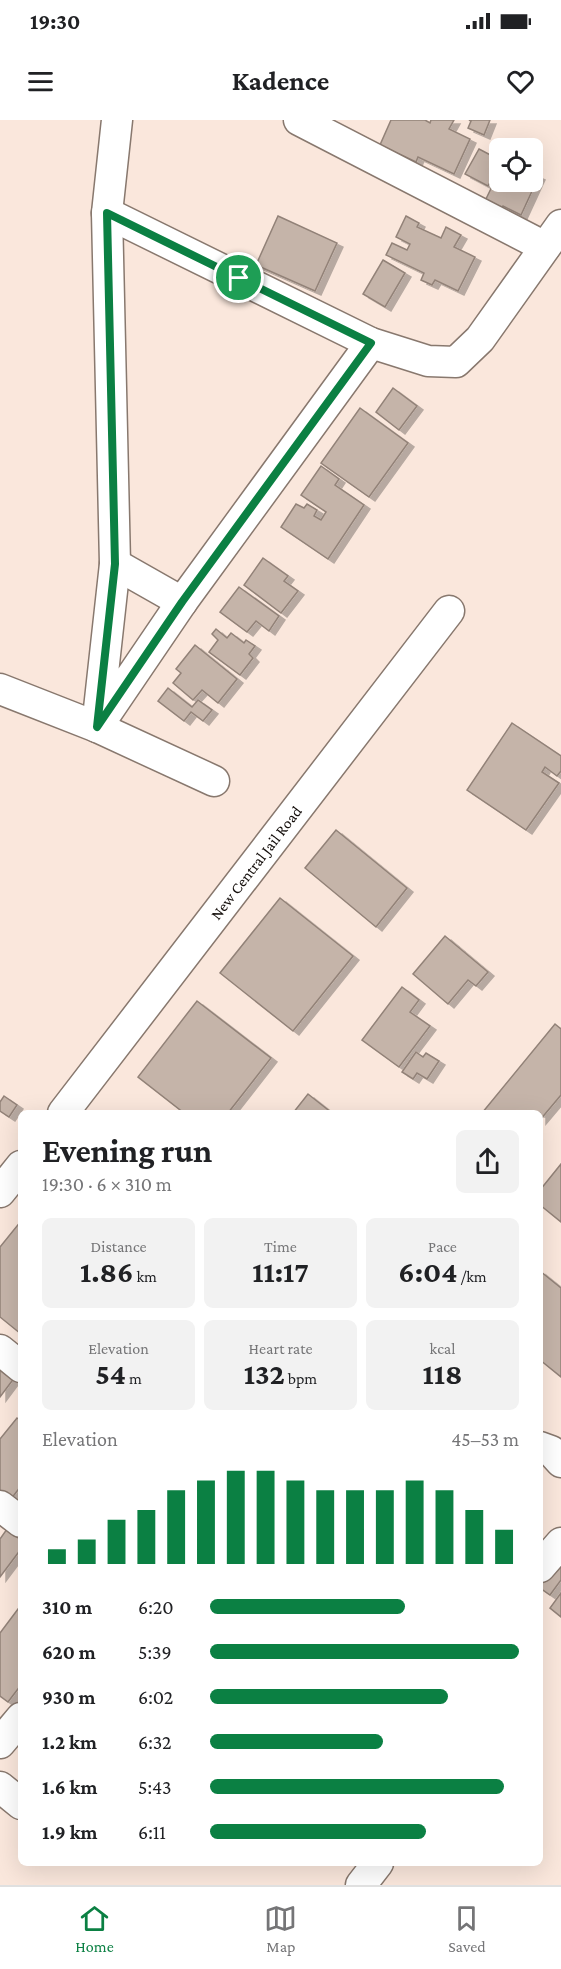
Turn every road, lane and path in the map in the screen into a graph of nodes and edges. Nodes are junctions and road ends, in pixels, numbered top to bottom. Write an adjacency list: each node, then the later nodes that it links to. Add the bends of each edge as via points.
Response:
1 (117, 120): 3 (street)
2 (299, 120): 4 (street)
3 (107, 213): 5 (street); 6 (street)
4 (553, 236): 5 (street, via 480,339 456,362 429,361)
5 (371, 343): 7 (street)
6 (115, 564): 7 (street); 10 (street)
7 (182, 602): 10 (street)
8 (449, 611): 12 (street, New Central Jail Road)
9 (1, 692): 10 (street)
10 (97, 727): 11 (street)
11 (214, 781)
12 (65, 1110)
13 (18, 1170): 14 (street)
14 (0, 1192)
15 (0, 1350): 16 (street)
16 (18, 1365)
17 (543, 1448): 18 (street)
18 (561, 1462)
19 (0, 1506): 20 (street)
20 (18, 1520)
21 (561, 1543): 22 (street)
22 (543, 1564)
23 (18, 1722): 24 (street)
24 (0, 1743)
25 (0, 1787): 26 (street)
26 (18, 1802)
27 (376, 1866): 28 (street)
28 (361, 1885)

